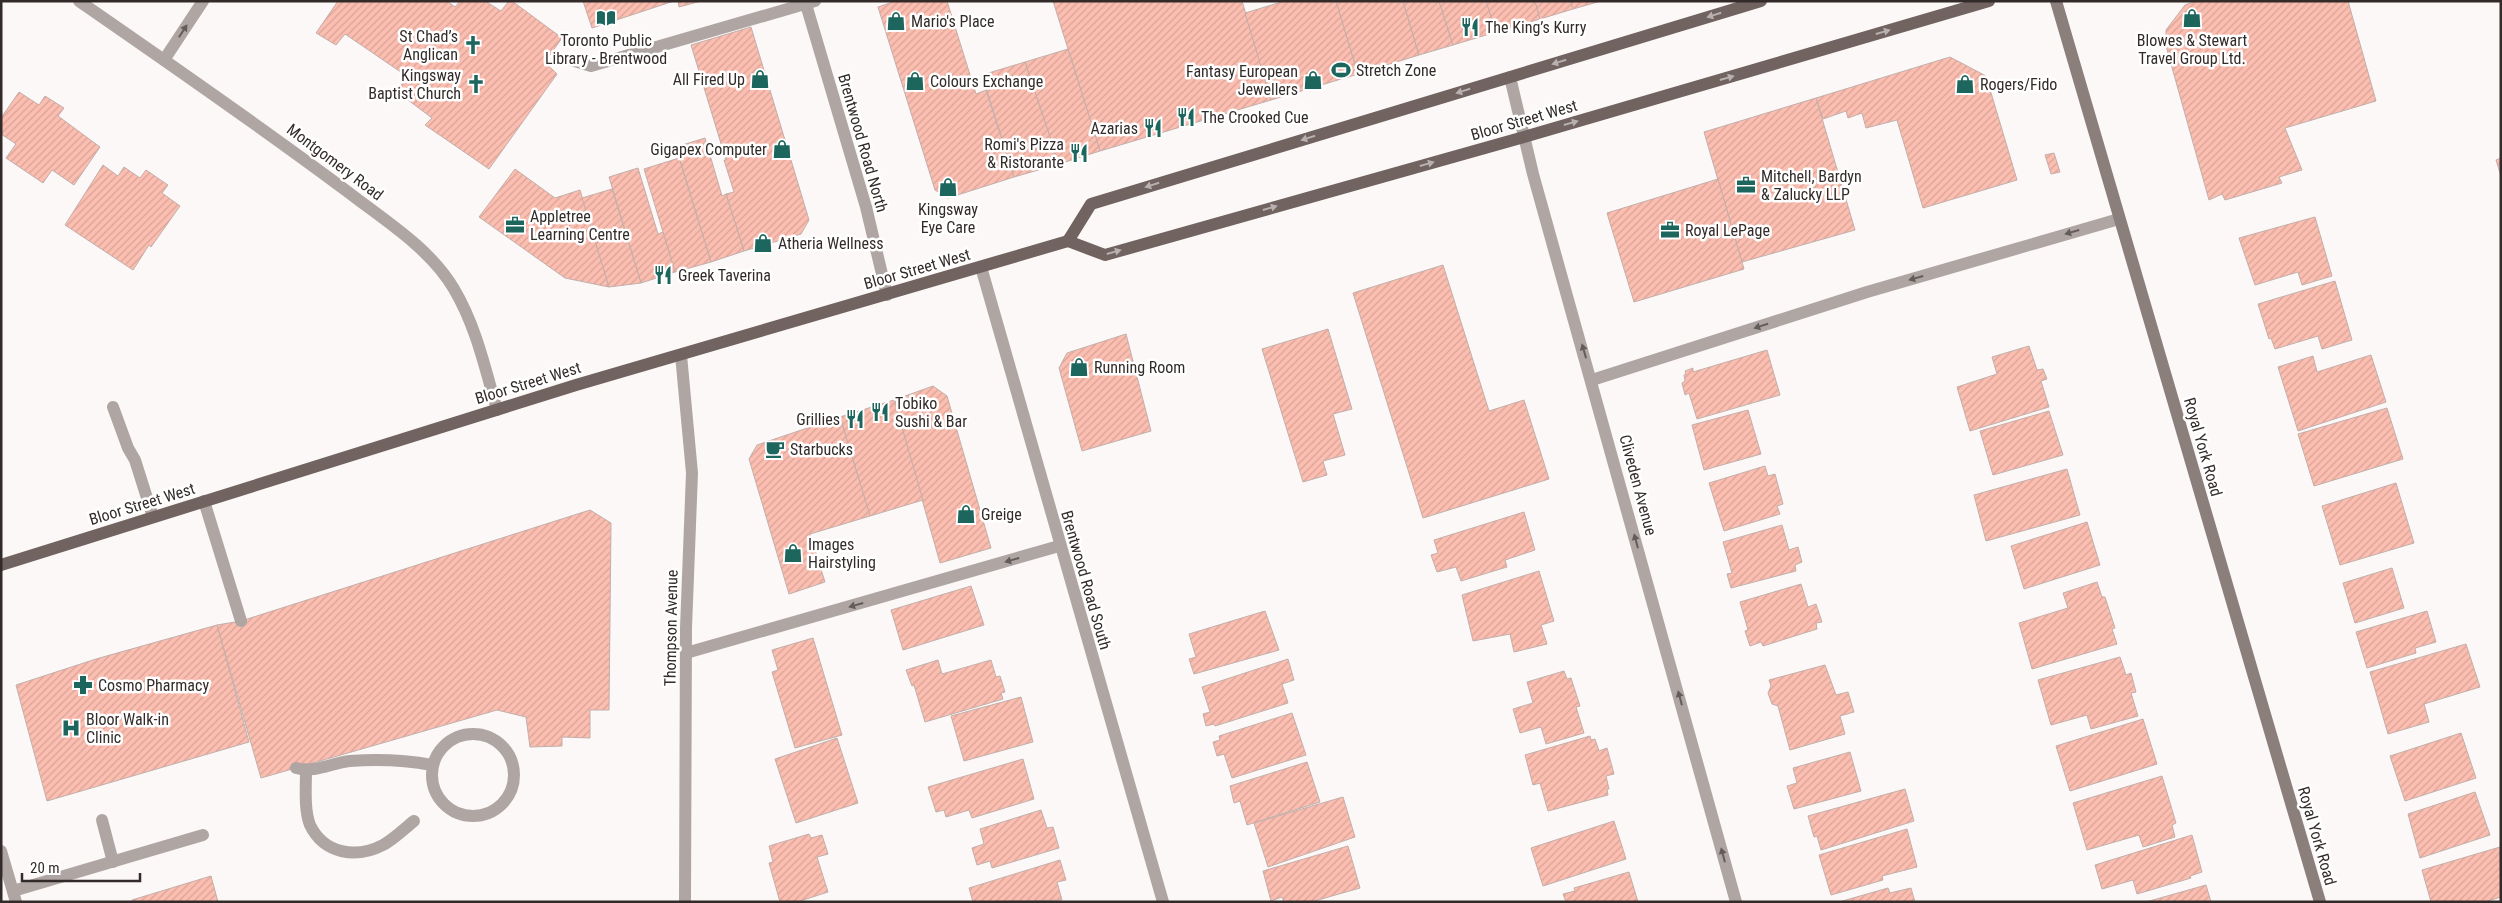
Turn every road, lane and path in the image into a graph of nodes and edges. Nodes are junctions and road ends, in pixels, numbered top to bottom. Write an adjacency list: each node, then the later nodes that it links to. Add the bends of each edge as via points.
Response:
1 (79, 1): 8 (street, Montgomery Road)
2 (202, 1): 8 (street, one-way to 2)
3 (1761, 1): 9 (main road, one-way to 9)
4 (1989, 1): 10 (main road, Bloor Street West, one-way to 4)
5 (2056, 1): 11 (main road, Royal York Road)
6 (809, 2): 7 (street, via 591,66); 14 (street, Brentwood Road North)
7 (568, 59)
8 (164, 60): 18 (street, Montgomery Road, via 307,161 435,263 453,288 470,323)
9 (1510, 77): 10 (street, Cliveden Avenue); 12 (main road, one-way to 12, via 1091,204)
10 (1524, 137): 12 (main road, Bloor Street West, one-way to 10, via 1105,255); 16 (street, Cliveden Avenue, one-way to 10)
11 (2119, 219): 16 (street, one-way to 16, via 1867,292); 35 (main road, Royal York Road)
12 (1068, 241): 13 (main road, Bloor Street West)
13 (981, 267): 14 (main road, Bloor Street West); 21 (street, Brentwood Road South)
14 (887, 294): 15 (main road, Bloor Street West)
15 (681, 355): 18 (main road, Bloor Street West); 24 (street, Thompson Avenue, via 692,473)
16 (1592, 380): 34 (street, Cliveden Avenue, one-way to 16)
17 (114, 407): 20 (street)
18 (497, 410): 19 (main road, Bloor Street West)
19 (204, 501): 20 (main road, Bloor Street West); 23 (street)
20 (153, 518): 22 (main road, Bloor Street West)
21 (1059, 546): 24 (street, one-way to 24); 33 (street, Brentwood Road South)
22 (1, 565)
23 (241, 621)
24 (686, 654): 32 (street, Thompson Avenue)
25 (432, 765): 25 (street, via 433,786 440,799 452,810 466,816 482,815 497,808 508,797 514,783 514,767 508,753 498,742 483,734 453,738 440,748); 27 (street, via 405,760 374,760 301,769 310,824 322,844 336,850 368,852)
26 (102, 820): 30 (street)
27 (414, 822)
28 (203, 835): 30 (street)
29 (1, 851): 31 (street)
30 (114, 862): 31 (street)
31 (15, 897)
32 (685, 902)
33 (1163, 902)
34 (1736, 902)
35 (2320, 902)

